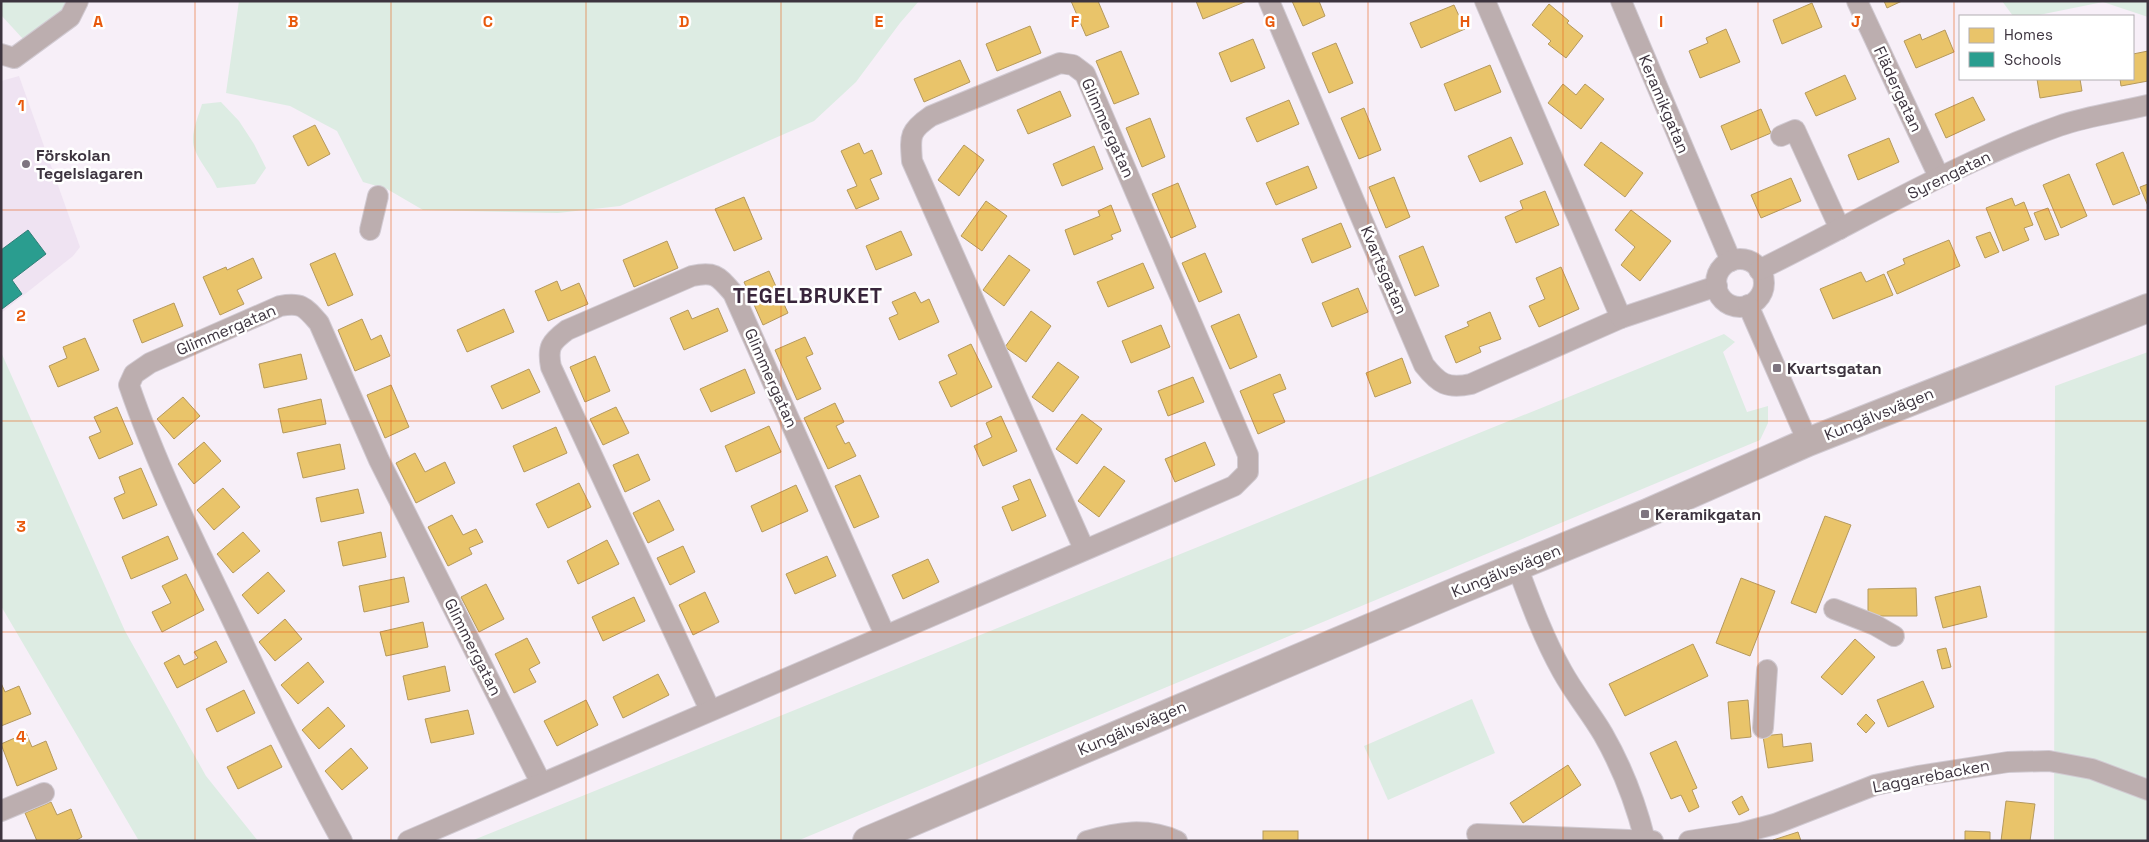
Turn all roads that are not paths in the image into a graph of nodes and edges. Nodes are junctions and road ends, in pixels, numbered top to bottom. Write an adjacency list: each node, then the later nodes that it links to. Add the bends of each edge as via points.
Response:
1 (78, 1): 6 (street, via 70,17 14,58)
2 (1269, 1): 18 (street, Kvartsgatan, via 1424,364 1436,379 1456,387 1471,384)
3 (1485, 1): 18 (street)
4 (1621, 1): 13 (street, Keramikgatan)
5 (1858, 1): 9 (street, Flädergatan)
6 (1, 54)
7 (2148, 105): 9 (street, Syrengatan, via 2062,126 2008,145)
8 (1781, 136): 11 (street, via 1795,130)
9 (1939, 177): 11 (street, Syrengatan)
10 (378, 196): 12 (street)
11 (1840, 229): 14 (street, Syrengatan)
12 (370, 230)
13 (1731, 260): 14 (street, via 1752,262); 15 (street, via 1720,269)
14 (1760, 270): 16 (street, via 1763,288)
15 (1716, 286): 16 (street, via 1727,303); 18 (street, Kvartsgatan)
16 (1748, 305): 19 (street)
17 (2148, 308): 19 (main road, Kungälvsvägen)
18 (1621, 318)
19 (1808, 442): 21 (main road, Kungälvsvägen)
20 (1084, 549): 20 (street, Glimmergatan, via 912,161 910,137 916,126 931,116 1060,63 1073,65 1086,74 1248,455 1248,472 1234,486); 23 (street, Glimmergatan)
21 (1517, 566): 33 (street, via 1534,612 1562,670 1603,734 1620,769); 36 (main road, Kungälvsvägen)
22 (1834, 609): 24 (street, via 1876,625)
23 (885, 635): 26 (street, Glimmergatan); 26 (street, Glimmergatan, via 733,293 718,276 706,273 692,276 566,330 554,339 548,353 551,366)
24 (1894, 636)
25 (1767, 670): 27 (street)
26 (710, 710): 28 (street, Glimmergatan)
27 (1763, 728)
28 (541, 783): 34 (street, Glimmergatan, via 379,460 319,323 300,305 280,306 150,363 134,374 129,385 195,542 257,674); 35 (street, Glimmergatan)
29 (2148, 790): 39 (street, Laggarebacken, via 2092,769 2049,761 2008,762 1875,785 1776,824)
30 (44, 793): 31 (street)
31 (1, 811)
32 (1477, 834): 33 (street)
33 (1649, 840)
34 (342, 841)
35 (408, 841)
36 (867, 841)
37 (1088, 841): 38 (street, via 1110,834 1142,831)
38 (1176, 841)
39 (1689, 841)

